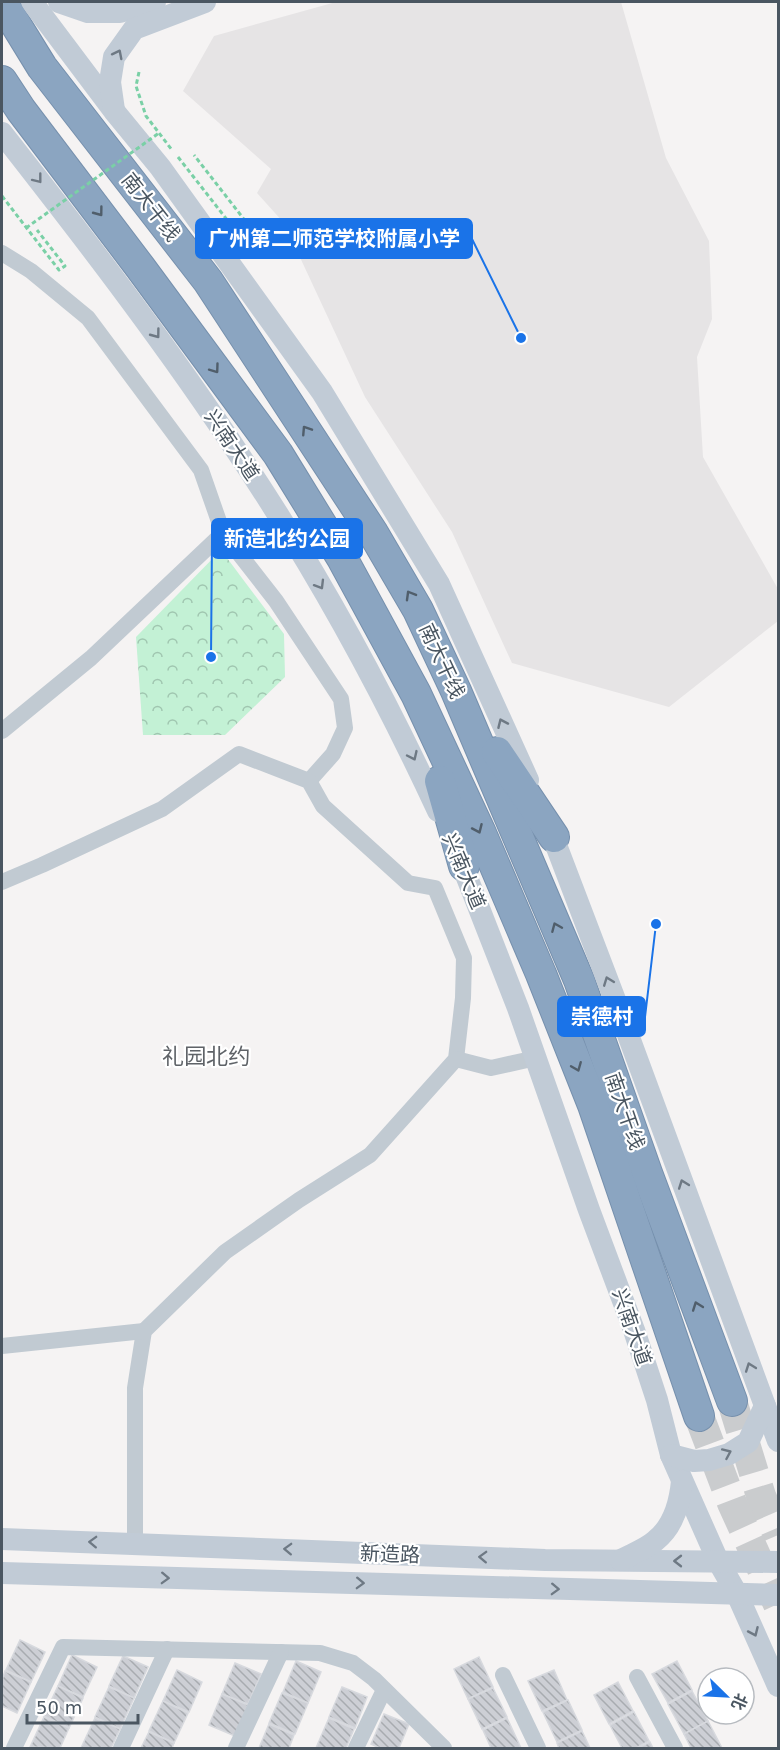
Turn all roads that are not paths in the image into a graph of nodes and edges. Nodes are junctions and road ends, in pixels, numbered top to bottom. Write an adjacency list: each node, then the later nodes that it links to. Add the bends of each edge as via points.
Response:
1 (2, 2): 11 (highway, 南大干线, one-way to 1, via 418,610 374,533 208,281 42,67)
2 (32, 2): 7 (main road)
3 (59, 2): 4 (main road, via 88,12 120,12)
4 (155, 2)
5 (205, 2): 7 (main road, one-way to 5, via 110,82 114,57 134,29)
6 (2, 81): 12 (highway, 南大干线, one-way to 12, via 278,454 342,558)
7 (114, 111): 15 (main road, one-way to 7, via 439,584 322,392 160,167)
8 (2, 133): 16 (main road, 兴南大道, one-way to 16, via 166,347 245,463 338,615 398,725)
9 (2, 253): 10 (street, via 31,271 88,318 201,470)
10 (222, 533): 13 (street, via 91,658); 14 (street, via 276,601 341,699 345,728 333,754)
11 (456, 691): 15 (highway); 22 (highway, 南大干线, one-way to 11, via 579,980)
12 (416, 694): 16 (highway); 24 (highway, 南大干线, one-way to 24, via 480,831 593,1106)
13 (2, 730)
14 (309, 781): 17 (street, via 239,754 162,809); 19 (street, via 323,807 408,883 435,888 464,958)
15 (554, 837): 23 (main road, one-way to 15)
16 (464, 866): 18 (main road, 兴南大道)
17 (2, 882)
18 (536, 1058): 19 (street, via 491,1068); 26 (main road, 兴南大道, via 634,1330)
19 (456, 1059): 20 (street, via 370,1155 225,1252)
20 (144, 1331): 21 (street); 29 (street, via 135,1388)
21 (2, 1346)
22 (732, 1401)
23 (765, 1406): 25 (main road); 26 (main road, one-way to 23, via 694,1461 729,1454 748,1442)
24 (699, 1416)
25 (778, 1441)
26 (671, 1455): 27 (main road, 兴南大道)
27 (682, 1481): 30 (main road, via 680,1501 656,1541); 31 (main road, 兴南大道)
28 (2, 1539): 29 (main road, 新造路, one-way to 28)
29 (135, 1543): 30 (main road, 新造路, one-way to 29)
30 (619, 1561): 31 (main road, 新造路, one-way to 30)
31 (718, 1561): 32 (main road, 新造路); 34 (main road, 兴南大道)
32 (778, 1562)
33 (2, 1573): 34 (main road, 新造路, one-way to 34)
34 (736, 1594): 35 (main road, 新造路); 40 (main road, 兴南大道, one-way to 40)
35 (778, 1595)
36 (167, 1649): 37 (street); 42 (street, via 63,1647); 43 (street)
37 (281, 1652): 41 (street, via 320,1653 353,1663); 44 (street)
38 (503, 1676): 47 (street)
39 (637, 1677): 48 (street)
40 (778, 1686)
41 (384, 1690): 45 (street); 46 (street)
42 (14, 1749)
43 (121, 1749)
44 (236, 1749)
45 (356, 1749)
46 (444, 1749)
47 (538, 1749)
48 (675, 1749)

